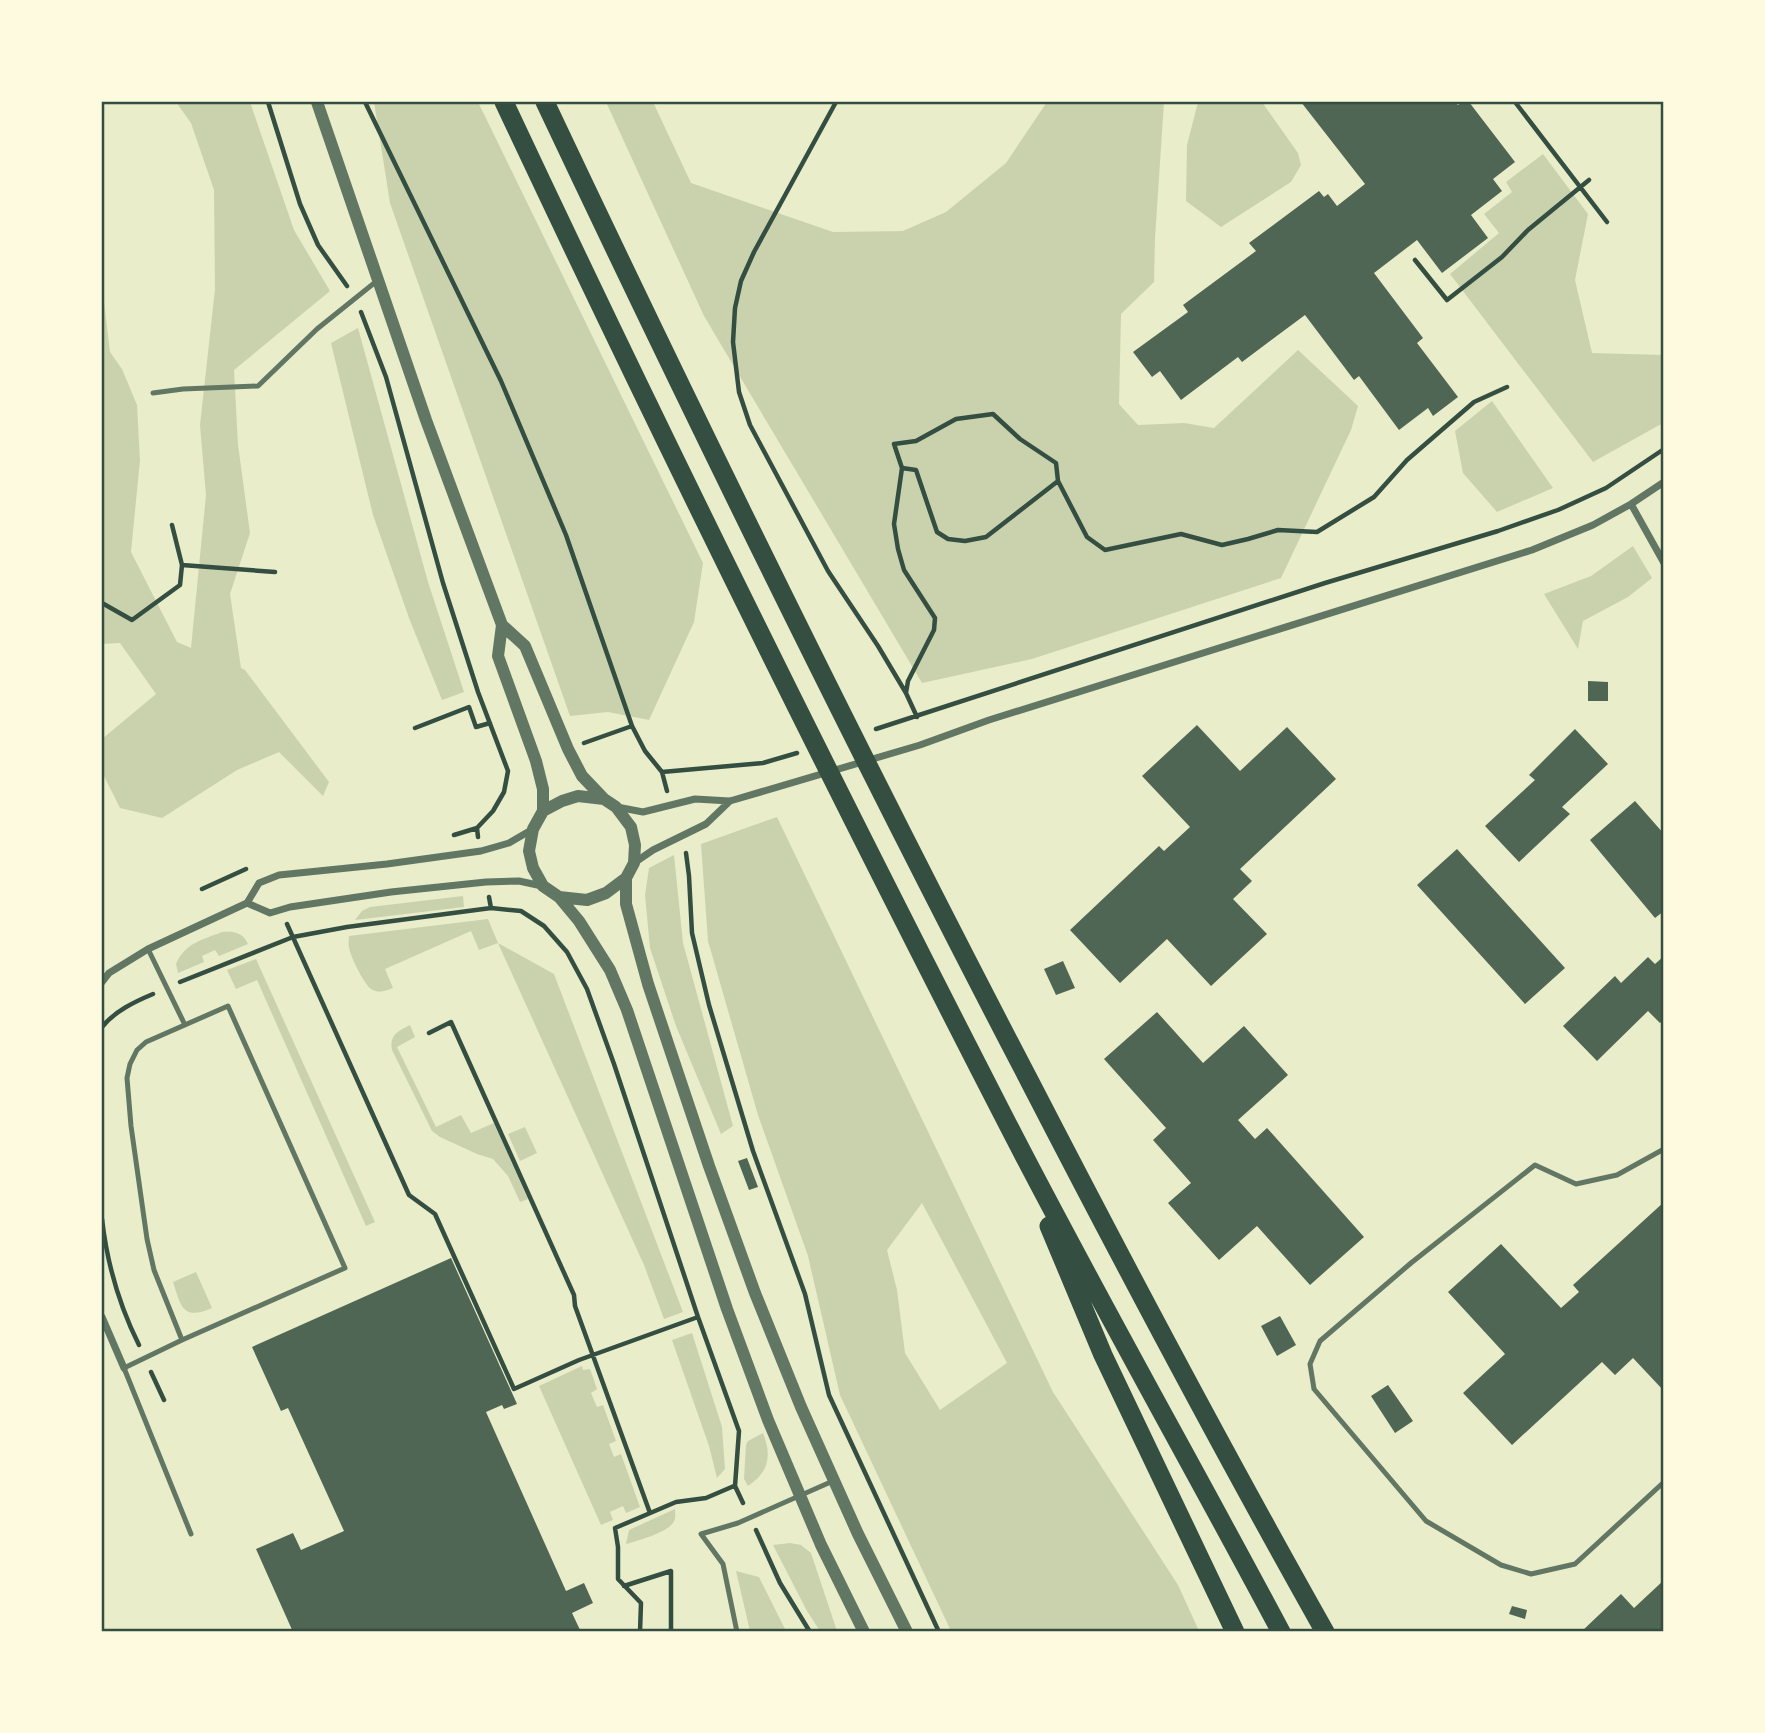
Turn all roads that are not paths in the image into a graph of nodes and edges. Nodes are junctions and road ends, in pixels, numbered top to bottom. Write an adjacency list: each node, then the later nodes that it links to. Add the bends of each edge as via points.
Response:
1 (317, 102): 4 (street)
2 (504, 102): 23 (highway, via 727,567)
3 (545, 102): 37 (highway, via 760,551 904,838 1107,1230)
4 (378, 280): 5 (lane, via 317,329 258,386); 9 (street)
5 (153, 393)
6 (1664, 482): 7 (street)
7 (1631, 504): 8 (street); 11 (street, via 1532,550)
8 (1664, 563)
9 (502, 625): 10 (street, via 525,646 582,776); 13 (street, via 498,656 537,761)
10 (604, 799): 12 (street); 13 (street, via 578,796)
11 (730, 802): 12 (street, via 695,799 643,812); 15 (street, via 706,824)
12 (617, 807): 15 (street, via 631,827)
13 (543, 811): 14 (street)
14 (533, 829): 17 (street, via 529,850); 19 (street, via 509,843 481,851 279,875 259,883)
15 (634, 863): 16 (street)
16 (626, 878): 18 (street, via 587,900); 28 (street, via 626,904 638,951 709,1166 755,1293)
17 (543, 886): 18 (street); 19 (street, via 486,882 290,906 270,913)
18 (559, 897): 30 (street, via 611,970 727,1309)
19 (247, 903): 20 (street)
20 (148, 949): 21 (street); 22 (lane)
21 (102, 982)
22 (185, 1025): 26 (lane, via 137,1050 127,1078 154,1270); 26 (lane, via 228,1006 345,1268)
23 (1004, 1118): 35 (highway, via 1103,1355); 36 (highway)
24 (1664, 1149): 29 (lane, via 1617,1175 1576,1184 1535,1165 1320,1341 1310,1364 1314,1388 1426,1521 1501,1565 1531,1574 1574,1564)
25 (102, 1317): 27 (street)
26 (182, 1340): 27 (lane)
27 (124, 1368): 31 (lane)
28 (834, 1481): 30 (lane); 34 (street)
29 (1664, 1482)
30 (800, 1496): 32 (lane, via 701,1534 723,1564); 33 (street)
31 (191, 1534)
32 (737, 1632)
33 (864, 1632)
34 (906, 1632)
35 (1235, 1632)
36 (1281, 1632)
37 (1325, 1632)

